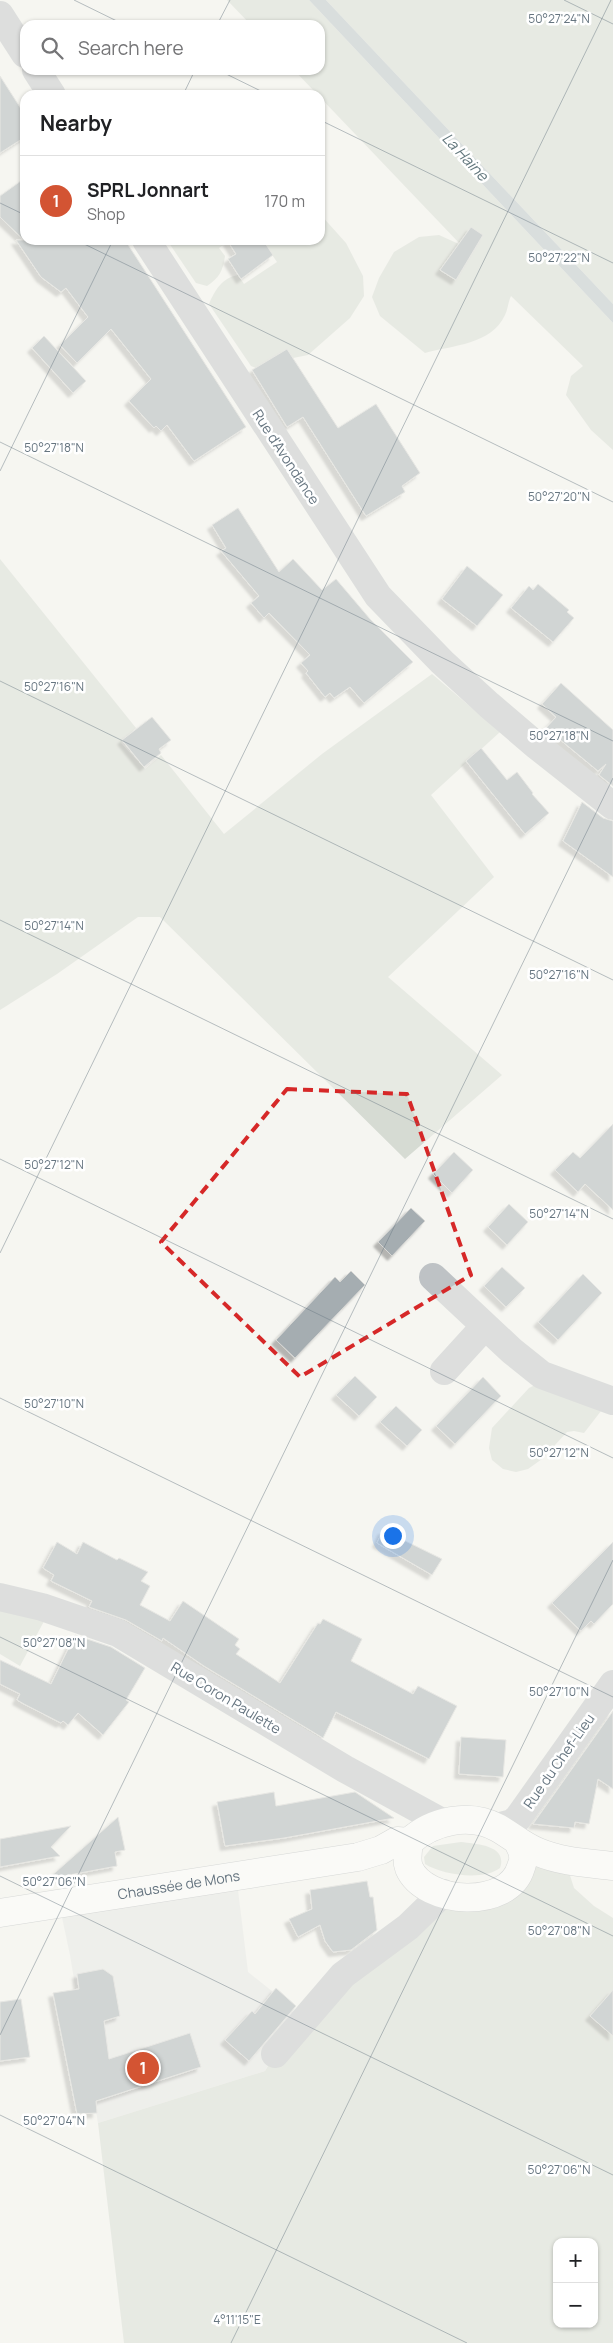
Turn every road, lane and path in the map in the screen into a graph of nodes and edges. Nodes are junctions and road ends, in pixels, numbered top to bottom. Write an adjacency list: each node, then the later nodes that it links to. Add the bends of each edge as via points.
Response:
1 (0, 15): 2 (street)
2 (20, 46)
3 (39, 75): 4 (street)
4 (49, 90)
5 (149, 245): 6 (street, Rue d'Avondance, via 378,596 442,662 537,746)
6 (613, 806)
7 (432, 1277): 8 (street)
8 (485, 1326): 9 (street); 10 (street, via 542,1375)
9 (444, 1371)
10 (613, 1401)
11 (0, 1597): 13 (street, Rue Coron Paulette, via 42,1607 118,1633 345,1769)
12 (613, 1684): 14 (street, Rue du Chef-Lieu, via 512,1823)
13 (442, 1822): 14 (main road, via 466,1821); 15 (main road, via 421,1831)
14 (507, 1835): 16 (main road, via 538,1852); 18 (main road, via 524,1858)
15 (409, 1855): 19 (main road, via 418,1881); 20 (main road, Chaussée de Mons, via 397,1841 358,1857)
16 (565, 1860): 17 (main road); 18 (main road, via 538,1865)
17 (613, 1866)
18 (519, 1874): 19 (main road, via 508,1885 485,1897)
19 (444, 1893): 21 (street, via 408,1927 343,1976)
20 (0, 1913)
21 (275, 2054)

